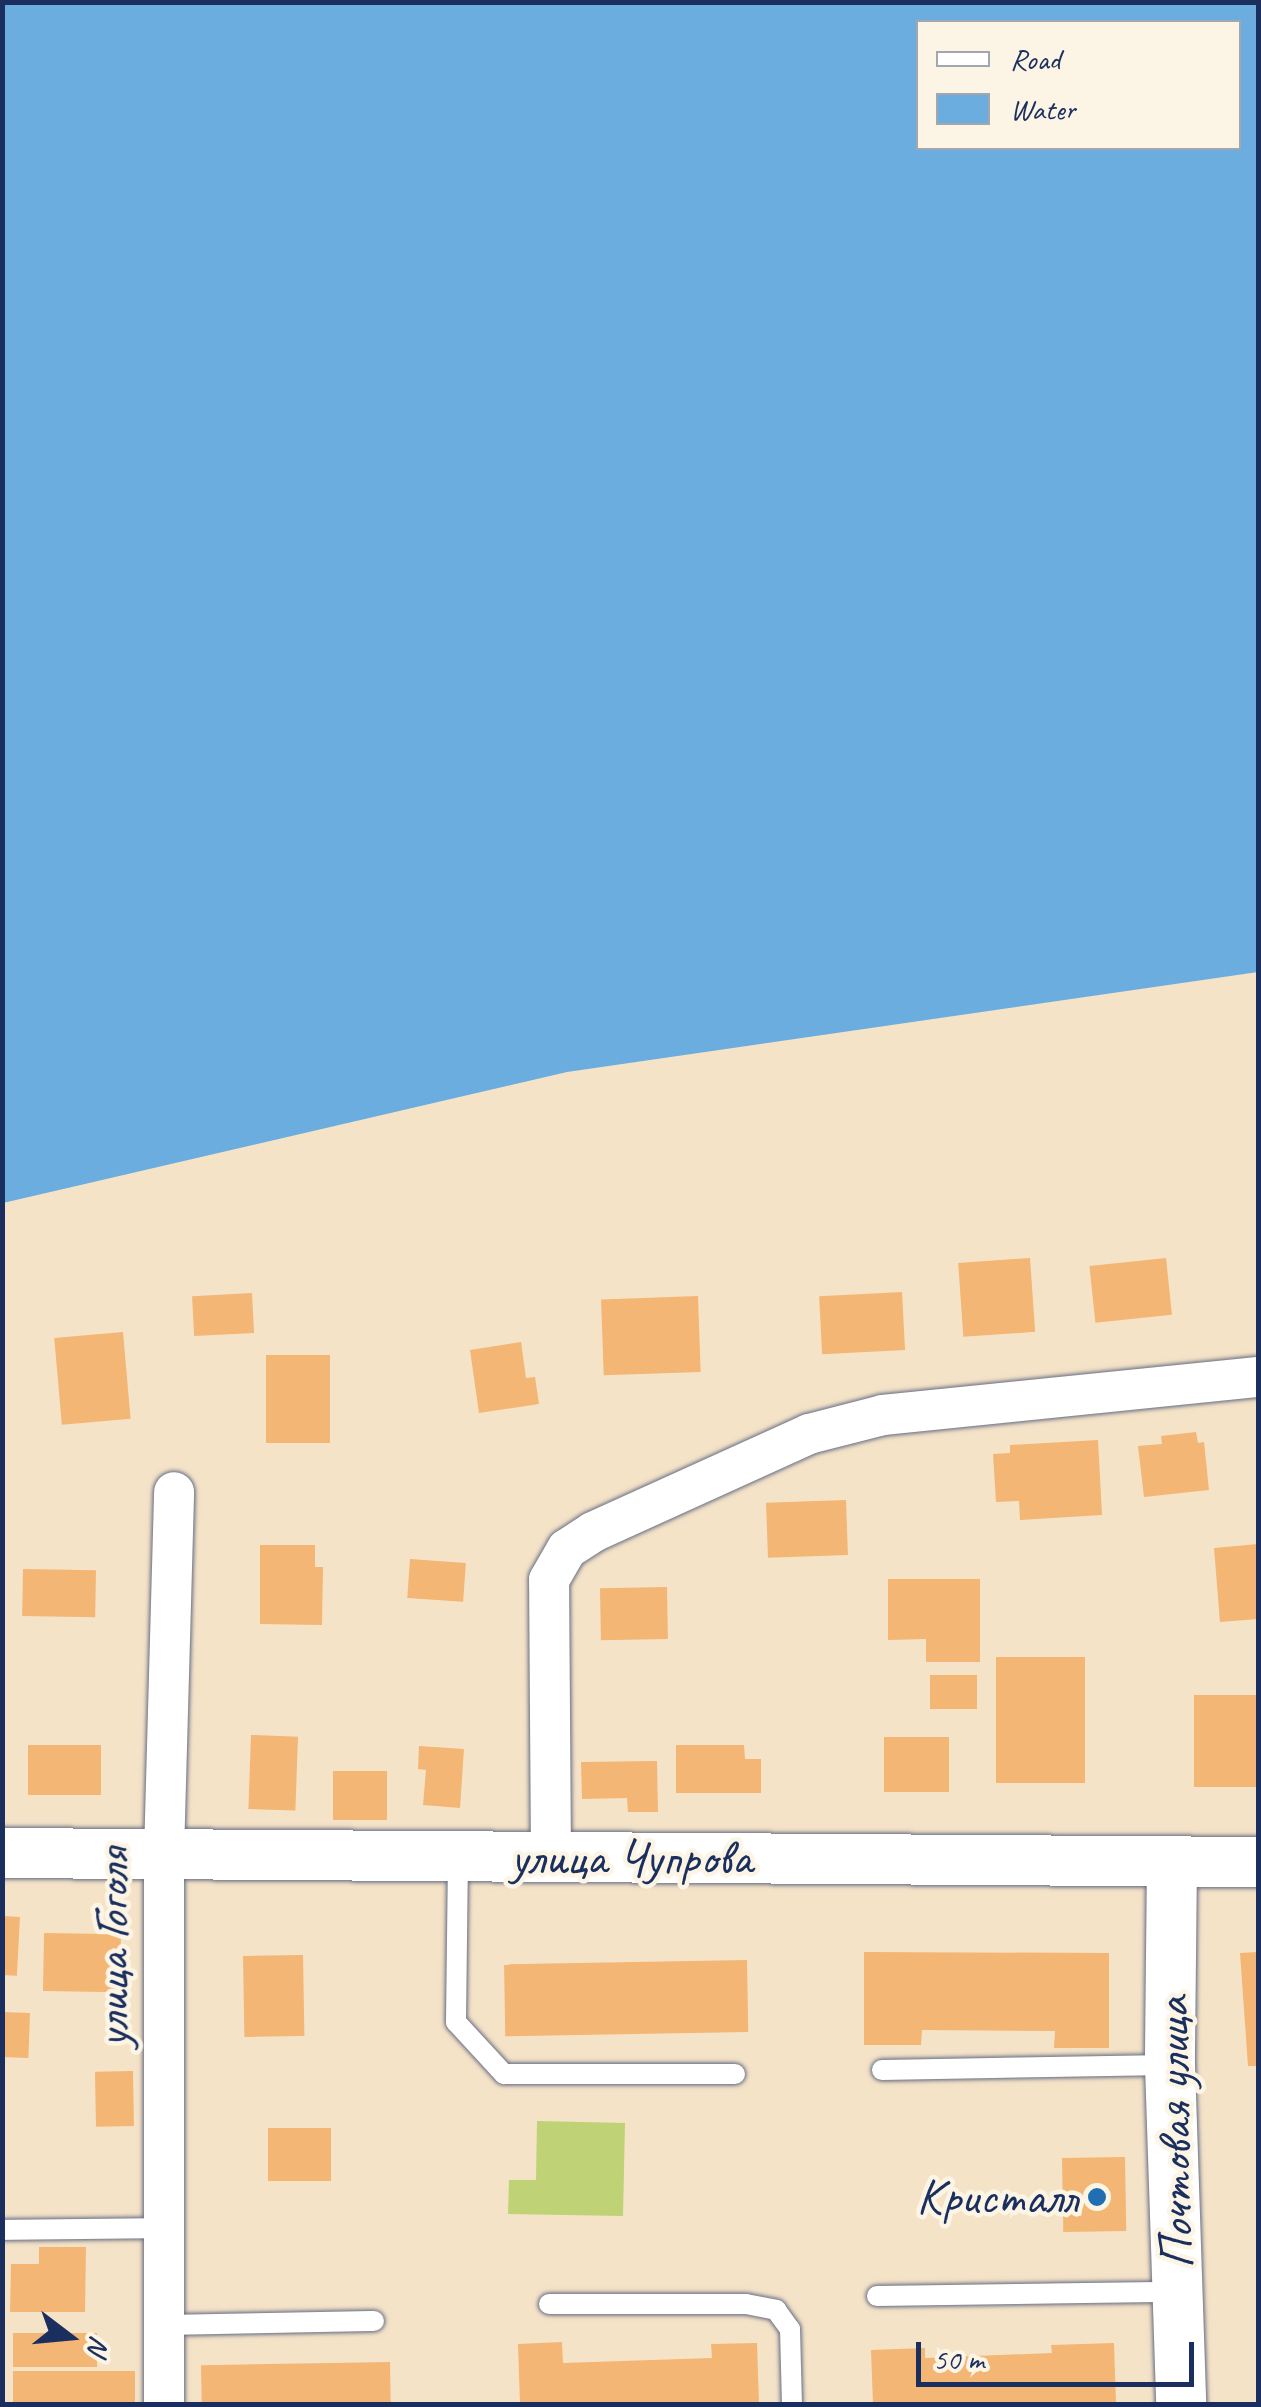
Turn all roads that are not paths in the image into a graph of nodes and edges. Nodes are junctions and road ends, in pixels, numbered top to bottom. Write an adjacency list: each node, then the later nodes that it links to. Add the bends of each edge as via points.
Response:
1 (1258, 1377): 5 (street, via 883,1415 809,1434 580,1540 549,1580)
2 (174, 1492): 4 (street, улица Гоголя)
3 (2, 1853): 4 (street, улица Чупрова)
4 (164, 1854): 6 (street, улица Чупрова); 12 (street, улица Гоголя)
5 (551, 1856): 6 (street, улица Чупрова); 7 (street, улица Чупрова)
6 (458, 1858): 11 (lane, via 456,2022 504,2074)
7 (1172, 1861): 8 (street, улица Чупрова); 9 (street, Почтовая улица)
8 (1258, 1862)
9 (1170, 2065): 10 (lane); 14 (street, Почтовая улица)
10 (882, 2070)
11 (735, 2074)
12 (162, 2228): 13 (lane); 18 (street, улица Гоголя)
13 (2, 2230)
14 (1176, 2292): 15 (lane); 21 (street, Почтовая улица)
15 (877, 2296)
16 (549, 2304): 20 (lane, via 746,2304 776,2310 790,2330)
17 (374, 2321): 18 (lane)
18 (163, 2324): 19 (street, улица Гоголя)
19 (164, 2404)
20 (792, 2404)
21 (1180, 2404)

